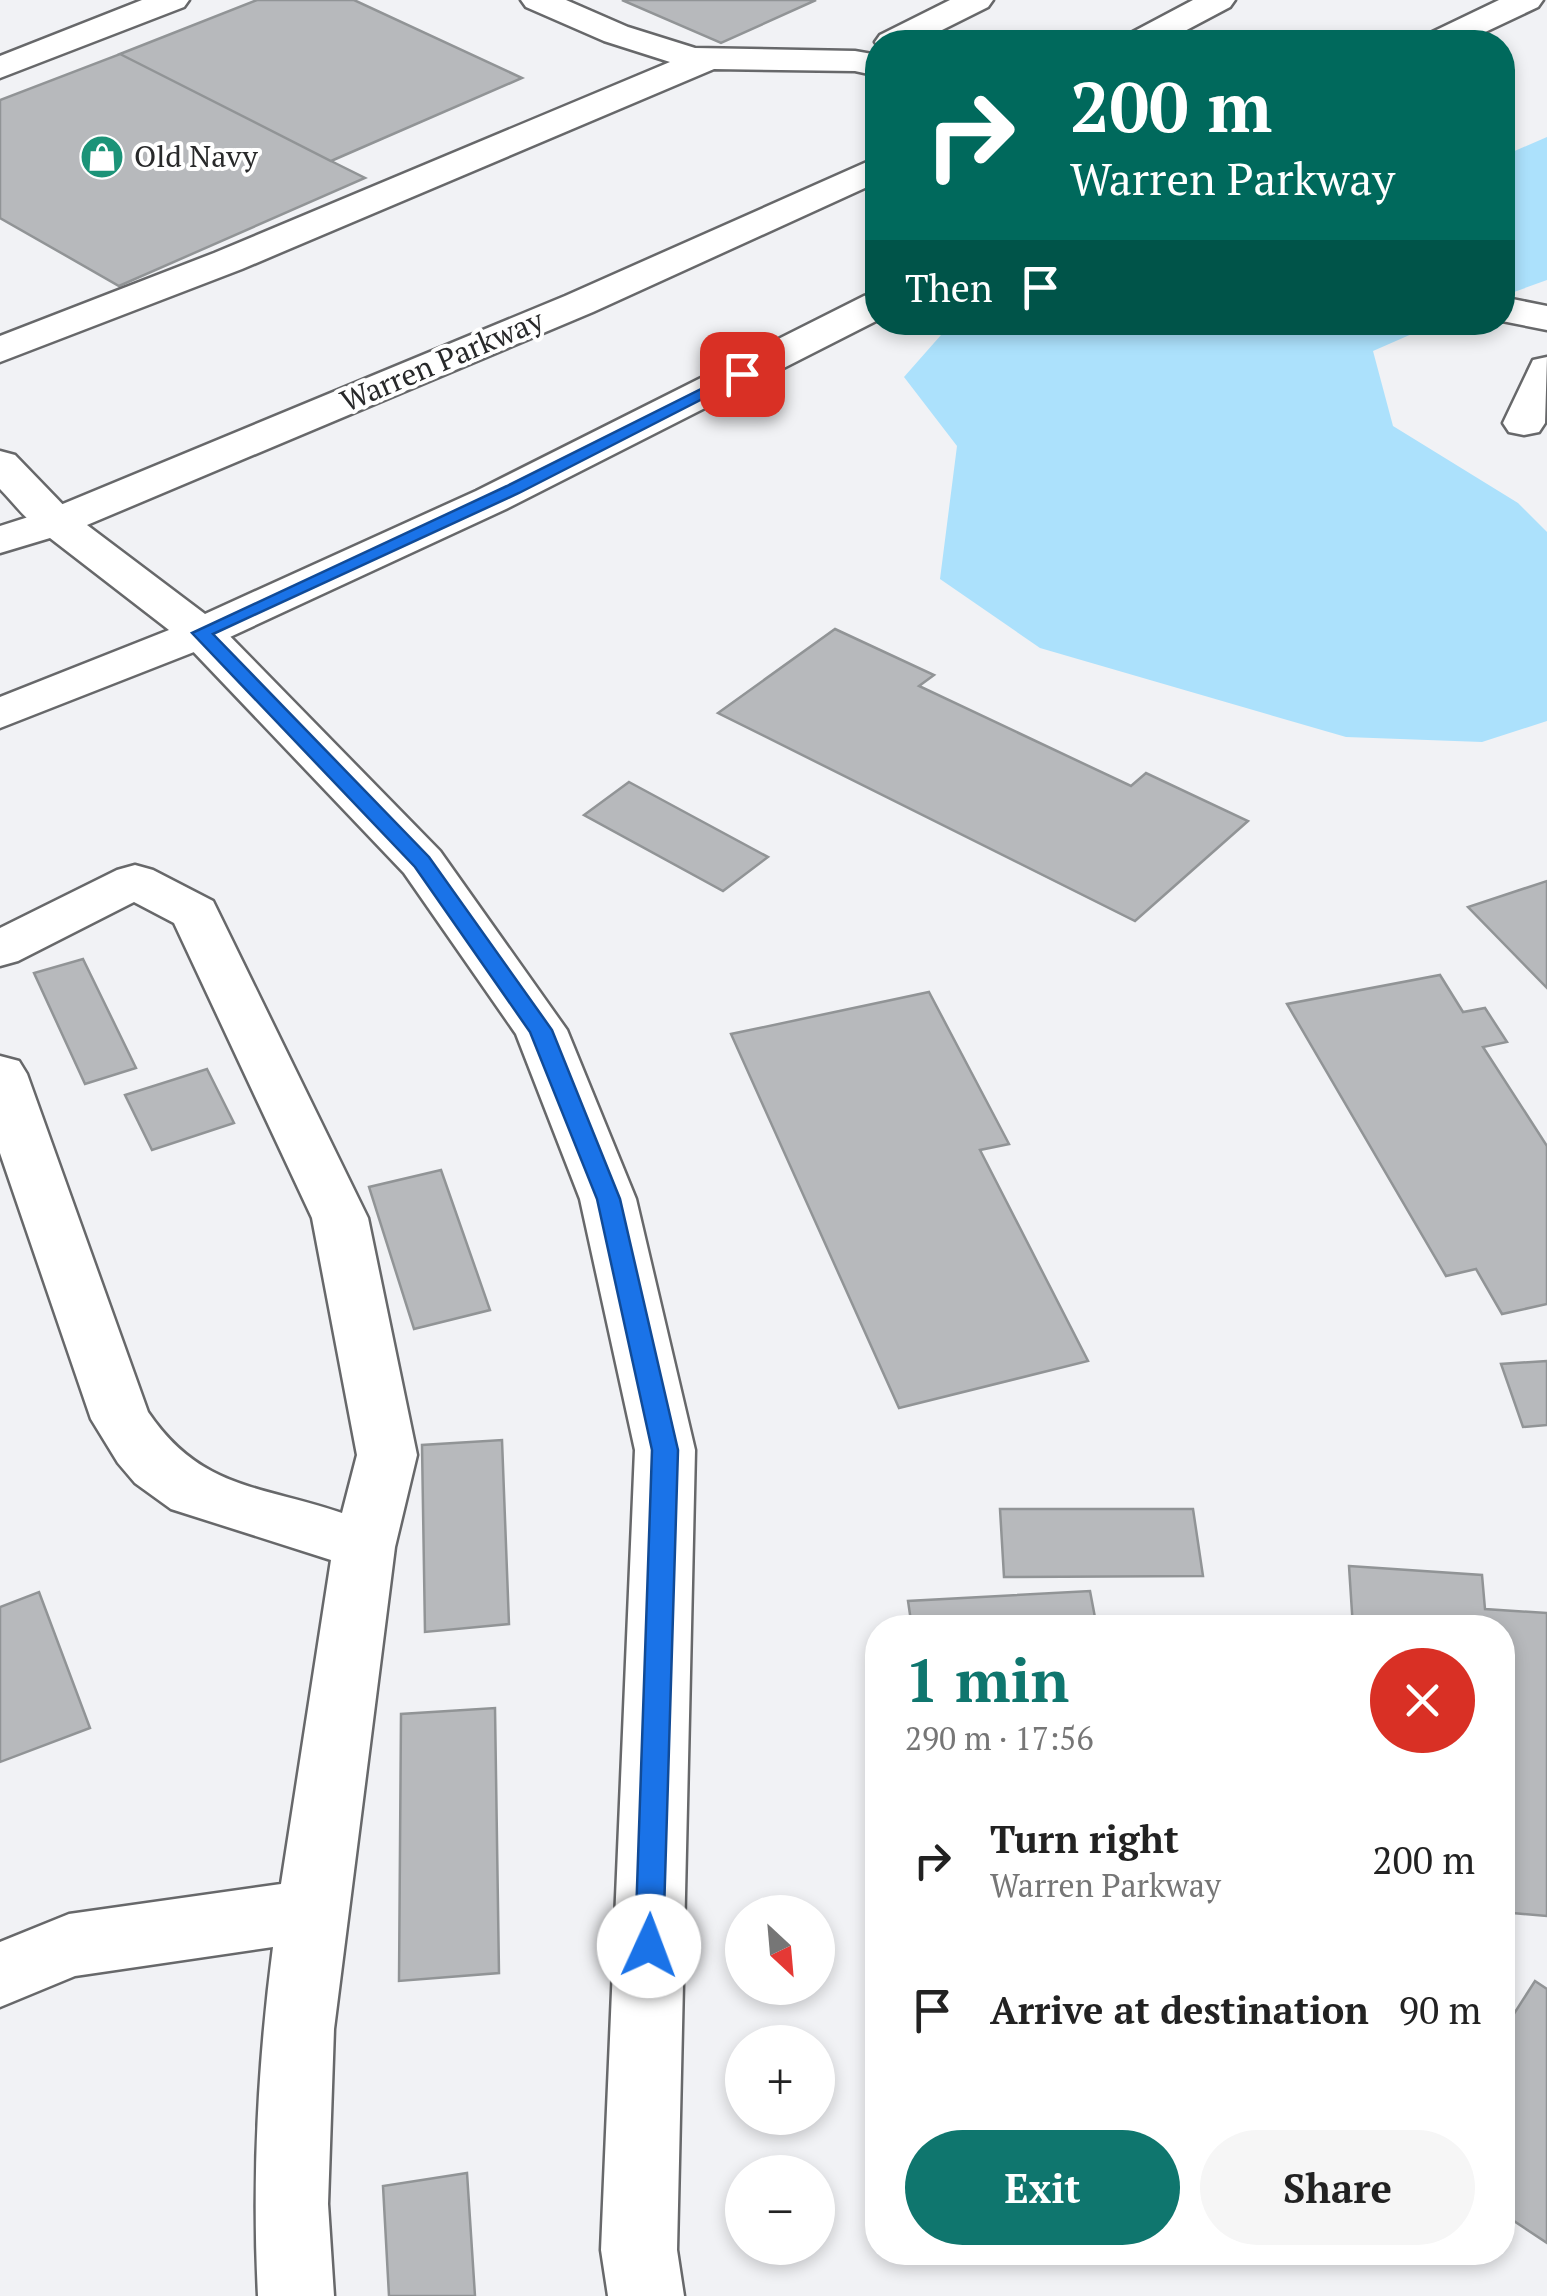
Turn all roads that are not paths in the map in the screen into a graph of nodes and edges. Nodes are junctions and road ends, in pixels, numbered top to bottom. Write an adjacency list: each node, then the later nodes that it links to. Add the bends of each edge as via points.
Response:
1 (172, 0): 11 (main road)
2 (538, 0): 9 (main road, via 616,34)
3 (976, 0): 6 (main road)
4 (1218, 0): 7 (main road)
5 (1526, 0): 8 (main road)
6 (916, 30)
7 (1162, 30)
8 (1463, 30)
9 (707, 58): 10 (main road); 16 (main road)
10 (865, 59)
11 (0, 68)
12 (865, 174): 20 (main road, Warren Parkway, via 579,304)
13 (865, 311): 22 (main road, via 513,490)
14 (1515, 312): 15 (main road)
15 (1547, 318)
16 (0, 350)
17 (1547, 369): 18 (main road)
18 (1524, 423)
19 (0, 464): 20 (main road)
20 (56, 522): 21 (main road, Warren Parkway); 22 (main road)
21 (0, 540)
22 (201, 633): 23 (main road); 31 (main road, via 422,862 541,1030 608,1199 665,1450 640,2250)
23 (0, 714)
24 (0, 949): 27 (main road, via 135,881 194,913 340,1218 387,1455)
25 (0, 1074): 26 (main road)
26 (16, 1170): 27 (main road, via 136,1444 172,1482 213,1504)
27 (364, 1547): 28 (main road)
28 (312, 1910): 29 (main road, via 69,1945); 30 (main road, via 298,2029)
29 (0, 1975)
30 (296, 2296)
31 (646, 2296)

